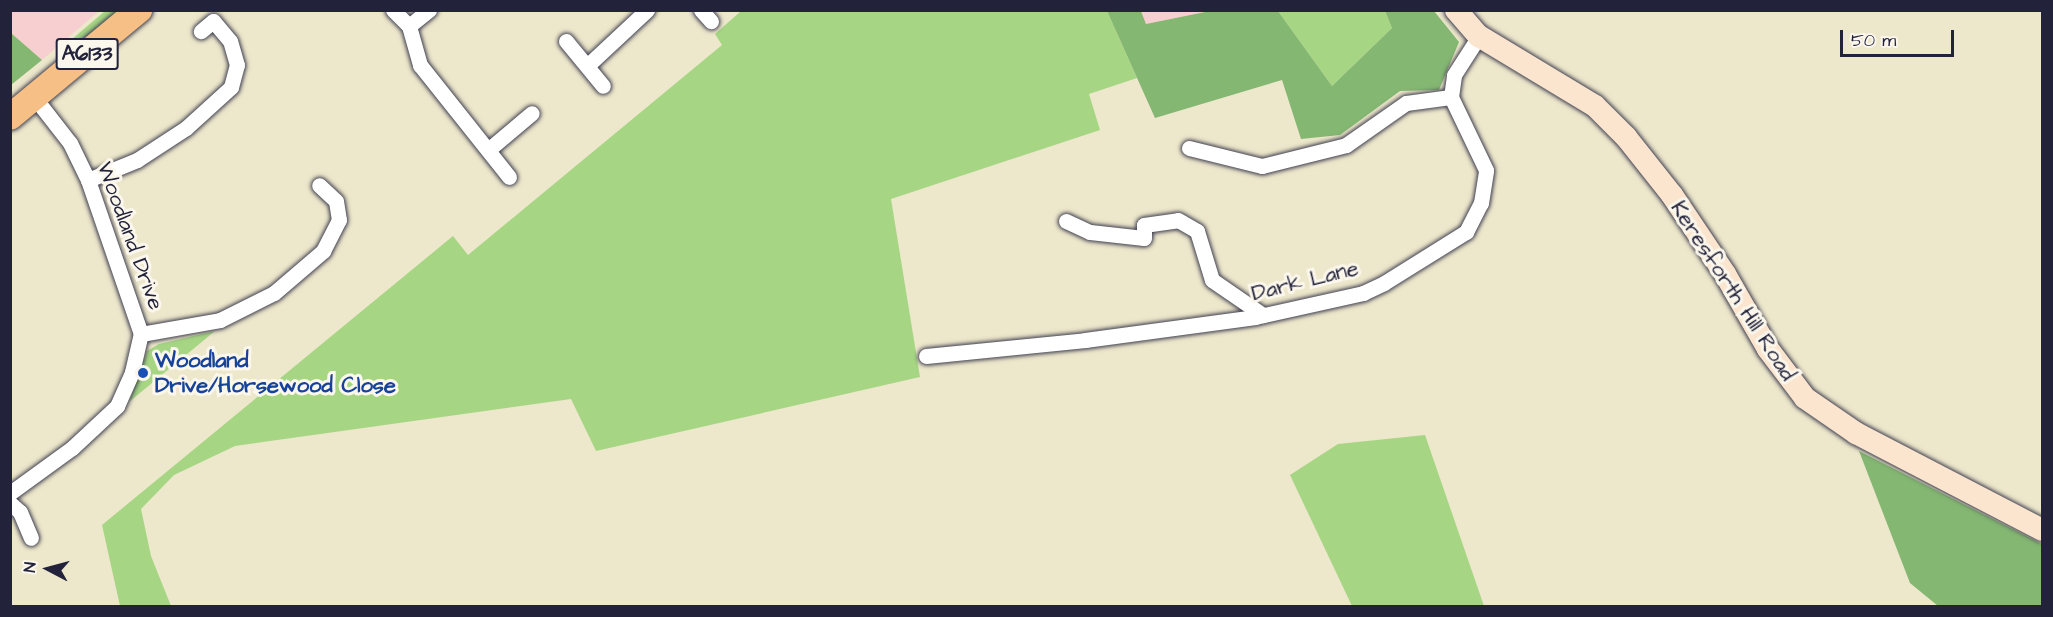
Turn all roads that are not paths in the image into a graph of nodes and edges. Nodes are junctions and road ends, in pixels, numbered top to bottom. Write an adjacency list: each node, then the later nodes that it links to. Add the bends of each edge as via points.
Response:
1 (139, 10): 13 (highway, A6133)
2 (393, 10): 6 (street)
3 (429, 10): 6 (street)
4 (647, 10): 10 (street)
5 (1456, 10): 8 (main road, Keresforth Hill Road)
6 (409, 27): 17 (street, via 420,65)
7 (201, 31): 19 (street, via 213,21 231,41 237,64 231,87 176,134 137,160)
8 (1479, 36): 12 (street, via 1454,75); 27 (main road, Keresforth Hill Road, via 1595,106 1626,137 1672,195 1725,274 1768,349 1805,398 1856,433)
9 (566, 41): 10 (street)
10 (588, 65): 11 (street)
11 (603, 86)
12 (1451, 97): 16 (street, via 1406,103 1346,145 1262,166); 22 (street, Dark Lane, via 1486,170 1480,203 1466,232 1363,293)
13 (35, 98): 15 (highway, A6133); 19 (street, Woodland Drive, via 70,143)
14 (532, 113): 17 (street)
15 (10, 117)
16 (1189, 148)
17 (488, 150): 18 (street)
18 (509, 177)
19 (88, 180): 23 (street, Woodland Drive)
20 (320, 185): 23 (street, via 336,201 339,220 323,251 274,292 220,320)
21 (1066, 221): 22 (street, via 1090,231 1144,238 1144,225 1178,220 1197,231 1212,280)
22 (1263, 315): 24 (street, Dark Lane, via 1085,340)
23 (141, 334): 25 (street, Woodland Drive, via 132,372 117,406 72,448)
24 (926, 356)
25 (10, 493)
26 (10, 503): 28 (street, via 20,512)
27 (2043, 530)
28 (31, 538)

